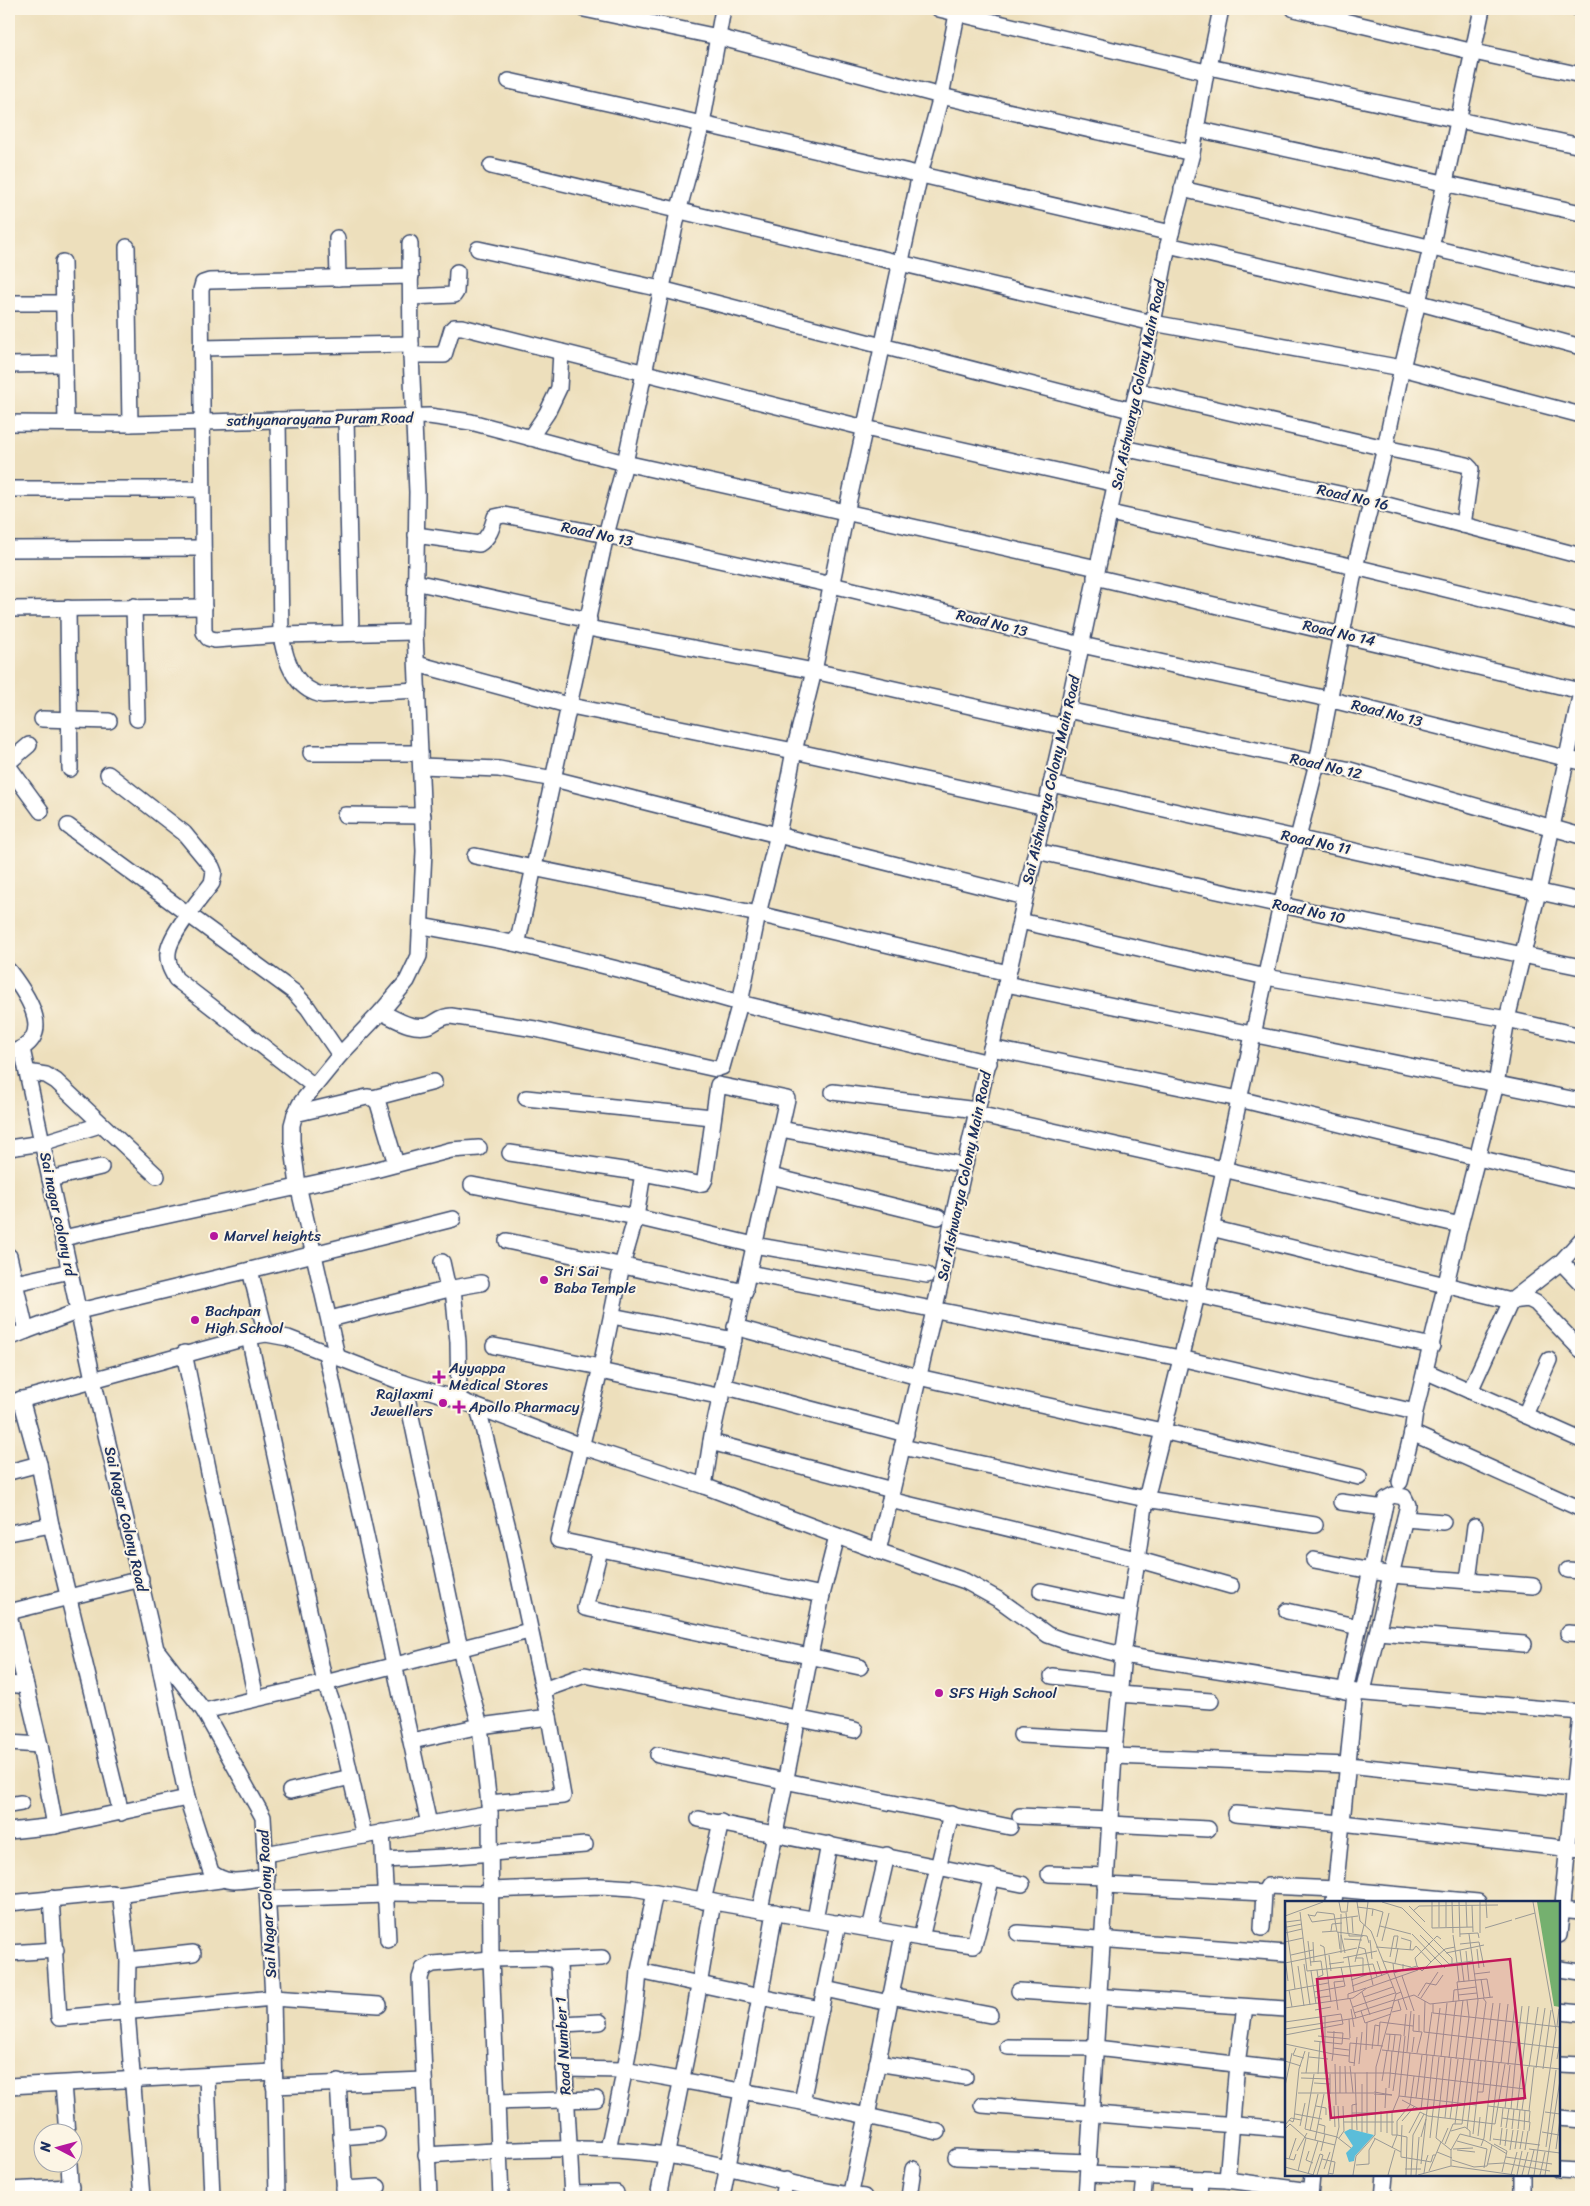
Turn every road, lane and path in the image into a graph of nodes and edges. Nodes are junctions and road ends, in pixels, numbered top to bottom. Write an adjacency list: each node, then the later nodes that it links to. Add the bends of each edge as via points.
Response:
1 (584, 9): 8 (street)
2 (723, 9): 8 (street)
3 (939, 9): 7 (street)
4 (1221, 9): 10 (street, Sai Aishwarya Colony Main Road)
5 (1294, 9): 9 (street)
6 (1482, 9): 9 (street)
7 (958, 11): 10 (street); 13 (street)
8 (718, 37): 13 (street); 15 (street)
9 (1474, 52): 11 (street); 14 (street)
10 (1208, 70): 14 (street); 16 (street, Sai Aishwarya Colony Main Road)
11 (1581, 75)
12 (509, 81): 15 (street)
13 (941, 96): 18 (street); 20 (street)
14 (1460, 119): 17 (street); 21 (street)
15 (702, 124): 20 (street); 23 (street)
16 (1196, 129): 18 (street, Sai Aishwarya Colony Main Road); 21 (street)
17 (1581, 146)
18 (1192, 153): 22 (street, Sai Aishwarya Colony Main Road)
19 (491, 166): 23 (street)
20 (920, 174): 26 (street); 32 (street)
21 (1446, 183): 24 (street); 29 (street)
22 (1182, 189): 26 (street, Sai Aishwarya Colony Main Road); 29 (street)
23 (678, 212): 32 (street); 37 (street)
24 (1581, 213)
25 (338, 238): 35 (street)
26 (1170, 239): 39 (street); 42 (street, Sai Aishwarya Colony Main Road)
27 (410, 243): 34 (street)
28 (127, 248): 61 (street)
29 (1431, 248): 36 (street); 39 (street)
30 (478, 250): 37 (street)
31 (63, 262): 40 (street)
32 (902, 263): 42 (street); 43 (street)
33 (457, 272): 38 (street, via 454,295)
34 (411, 276): 35 (street); 38 (street)
35 (338, 278): 44 (street, via 203,283)
36 (1581, 283)
37 (662, 289): 43 (street); 51 (street)
38 (411, 297): 46 (street)
39 (1418, 302): 45 (street); 50 (street)
40 (63, 303): 41 (street); 48 (street)
41 (9, 304)
42 (1153, 323): 50 (street); 52 (street, Sai Aishwarya Colony Main Road)
43 (882, 347): 53 (street); 62 (street)
44 (201, 348): 46 (street); 58 (street)
45 (1581, 348)
46 (411, 350): 47 (street, via 444,356 454,327); 55 (street)
47 (561, 352): 51 (street); 63 (street, via 560,388)
48 (63, 364): 49 (street); 60 (street)
49 (9, 365)
50 (1402, 368): 54 (street); 65 (street)
51 (644, 373): 62 (street); 66 (street)
52 (1138, 391): 53 (street, Sai Aishwarya Colony Main Road); 65 (street)
53 (1134, 411): 64 (street, Sai Aishwarya Colony Main Road)
54 (1581, 415)
55 (413, 417): 56 (street, sathyanarayana Puram Road); 63 (street, sathyanarayana Puram Road, via 471,422); 75 (street)
56 (346, 419): 57 (street, sathyanarayana Puram Road); 90 (street)
57 (278, 420): 58 (street, sathyanarayana Puram Road); 92 (street)
58 (203, 422): 61 (street, sathyanarayana Puram Road); 68 (street)
59 (9, 423): 60 (street, sathyanarayana Puram Road)
60 (66, 423): 61 (street, sathyanarayana Puram Road)
61 (130, 424)
62 (864, 428): 67 (street); 71 (street)
63 (530, 438): 66 (street, sathyanarayana Puram Road)
64 (1123, 448): 67 (street, Sai Aishwarya Colony Main Road); 70 (street, Road No 16)
65 (1386, 448): 70 (street); 73 (street, via 1469,467)
66 (625, 463): 71 (street, sathyanarayana Puram Road); 74 (street)
67 (1116, 484): 72 (street, Sai Aishwarya Colony Main Road)
68 (202, 488): 69 (street); 76 (street)
69 (9, 489)
70 (1372, 501): 73 (street, Road No 16); 79 (street)
71 (846, 513): 80 (street, Road No 14); 82 (street)
72 (1110, 513): 79 (street); 80 (street, Sai Aishwarya Colony Main Road)
73 (1463, 525): 78 (street, Road No 16)
74 (606, 535): 75 (street, Road No 13, via 499,515 495,517 489,535 478,544); 82 (street, Road No 13); 88 (street)
75 (416, 536): 81 (street)
76 (203, 548): 77 (street); 84 (street)
77 (9, 549)
78 (1581, 556)
79 (1356, 567): 87 (street); 91 (street)
80 (1096, 573): 91 (street, Road No 14); 93 (street, Sai Aishwarya Colony Main Road)
81 (415, 582): 88 (street); 89 (street)
82 (832, 584): 93 (street, Road No 13); 95 (street)
83 (134, 606): 84 (street); 86 (street); 101 (street)
84 (204, 607): 92 (street, via 204,632 208,638)
85 (9, 608): 86 (street)
86 (68, 608): 103 (street)
87 (1581, 622)
88 (588, 624): 95 (street); 99 (street)
89 (415, 632): 90 (street); 94 (street)
90 (351, 633): 92 (street)
91 (1342, 634): 97 (street, Road No 14); 98 (street)
92 (281, 635): 96 (street, via 284,654 292,671 314,693)
93 (1082, 645): 98 (street, Road No 13); 100 (street, Sai Aishwarya Colony Main Road)
94 (417, 664): 96 (street); 99 (street)
95 (814, 671): 105 (street); 107 (street)
96 (418, 690): 110 (street)
97 (1581, 692): 109 (street)
98 (1328, 699): 109 (street, Road No 13); 113 (street)
99 (571, 706): 107 (street); 117 (street)
100 (1067, 710): 105 (street, Sai Aishwarya Colony Main Road); 113 (street, Road No 12)
101 (137, 719)
102 (42, 720): 103 (street)
103 (69, 720): 104 (street); 115 (street)
104 (109, 722)
105 (1064, 727): 118 (street, Sai Aishwarya Colony Main Road)
106 (29, 745): 111 (street)
107 (794, 751): 119 (street); 125 (street)
108 (311, 753): 110 (street)
109 (1566, 758): 112 (street, Road No 13); 124 (street)
110 (421, 760): 117 (street); 122 (street)
111 (9, 762)
112 (1581, 762)
113 (1317, 763): 124 (street, Road No 12); 127 (street)
114 (9, 767): 120 (street)
115 (70, 769)
116 (108, 774): 135 (street, via 184,833 212,867 212,883)
117 (554, 779): 125 (street); 130 (street)
118 (1051, 784): 119 (street, Sai Aishwarya Colony Main Road); 127 (street, Road No 11)
119 (1046, 807): 128 (street, Sai Aishwarya Colony Main Road)
120 (41, 811)
121 (345, 816): 122 (street)
122 (423, 816): 138 (street)
123 (68, 826): 135 (street)
124 (1551, 828): 126 (street, Road No 12); 131 (street)
125 (778, 834): 132 (street); 136 (street)
126 (1581, 836)
127 (1298, 838): 131 (street, Road No 11); 134 (street)
128 (1036, 851): 132 (street, Sai Aishwarya Colony Main Road); 134 (street, Road No 10)
129 (475, 856): 130 (street)
130 (533, 868): 136 (street); 139 (street, via 519,936)
131 (1538, 892): 133 (street, Road No 11); 140 (street)
132 (1025, 896): 137 (street, Sai Aishwarya Colony Main Road)
133 (1581, 901)
134 (1281, 905): 140 (street, Road No 10); 143 (street)
135 (189, 914): 152 (street, via 294,992); 156 (street, via 171,941 168,953 169,966 176,979)
136 (758, 914): 144 (street); 145 (street)
137 (1020, 920): 143 (street); 144 (street, Sai Aishwarya Colony Main Road)
138 (422, 926): 139 (street); 146 (street, via 419,956 407,981)
139 (513, 943): 145 (street)
140 (1522, 954): 141 (street, Road No 10); 147 (street)
141 (1581, 968)
142 (9, 971): 150 (street, via 35,1012 37,1026 32,1039)
143 (1266, 977): 147 (street); 148 (street)
144 (1007, 978): 148 (street); 151 (street, Sai Aishwarya Colony Main Road)
145 (740, 1003): 146 (street, via 724,1062 716,1069 536,1029 451,1016 443,1016 421,1027); 151 (street)
146 (381, 1012): 152 (street)
147 (1507, 1019): 149 (street); 155 (street)
148 (1252, 1033): 155 (street); 160 (street)
149 (1581, 1036)
150 (15, 1051): 153 (street, Sai nagar colony rd)
151 (990, 1055): 160 (street); 162 (street, Sai Aishwarya Colony Main Road)
152 (340, 1056): 156 (street)
153 (27, 1072): 165 (street, via 46,1075 56,1081); 167 (street, Sai nagar colony rd)
154 (434, 1082): 158 (street)
155 (1496, 1084): 161 (street); 171 (street)
156 (314, 1086): 163 (street)
157 (833, 1092): 162 (street)
158 (373, 1098): 163 (street); 173 (street, via 378,1103)
159 (526, 1098): 164 (street)
160 (1239, 1099): 171 (street); 175 (street)
161 (1581, 1101)
162 (977, 1112): 175 (street); 189 (street, Sai Aishwarya Colony Main Road)
163 (295, 1114): 181 (street, via 292,1141)
164 (712, 1117): 166 (street, via 718,1085 787,1099); 176 (street, via 703,1183)
165 (100, 1125): 167 (street); 177 (street)
166 (781, 1129): 172 (street); 178 (street)
167 (42, 1143): 168 (street); 179 (street, Sai nagar colony rd)
168 (9, 1148)
169 (479, 1148): 173 (street, via 451,1150)
170 (510, 1153): 176 (street)
171 (1478, 1158): 180 (street); 186 (street)
172 (954, 1163)
173 (396, 1164): 181 (street)
174 (101, 1167): 179 (street)
175 (1224, 1169): 186 (street); 187 (street)
176 (643, 1173): 183 (street)
177 (157, 1176)
178 (771, 1176): 184 (street); 192 (street)
179 (50, 1179): 188 (street, Sai nagar colony rd)
180 (1581, 1182)
181 (298, 1185): 188 (street); 193 (street)
182 (472, 1185): 183 (street)
183 (636, 1217): 192 (street); 197 (street)
184 (938, 1217)
185 (453, 1219): 193 (street)
186 (1460, 1225): 205 (street)
187 (1211, 1228): 205 (street); 208 (street)
188 (63, 1238): 199 (street, Sai nagar colony rd)
189 (950, 1238): 208 (street); 210 (street, Sai Aishwarya Colony Main Road)
190 (1581, 1240): 196 (street)
191 (506, 1241): 197 (street)
192 (754, 1245): 200 (street); 201 (street)
193 (314, 1254): 198 (street); 213 (street)
194 (9, 1256): 202 (street)
195 (442, 1262): 206 (street)
196 (1561, 1262): 203 (street); 209 (street)
197 (622, 1265): 207 (street); 212 (street)
198 (250, 1270): 211 (street); 215 (street)
199 (70, 1271): 202 (street); 211 (street, Sai nagar colony rd)
200 (749, 1273): 207 (street); 210 (street)
201 (927, 1275)
202 (15, 1283): 214 (street)
203 (1581, 1283)
204 (482, 1284): 206 (street)
205 (1446, 1286): 209 (street); 220 (street)
206 (451, 1289): 213 (street); 233 (street, via 458,1342)
207 (745, 1292): 216 (street)
208 (1197, 1296): 220 (street); 224 (street)
209 (1511, 1301): 221 (street, via 1528,1299 1536,1303); 231 (street)
210 (934, 1309): 224 (street); 228 (street, Sai Aishwarya Colony Main Road)
211 (79, 1311): 214 (street); 229 (street, Sai nagar colony rd)
212 (612, 1316): 216 (street); 226 (street)
213 (330, 1319): 223 (street)
214 (26, 1331): 218 (street)
215 (266, 1334): 217 (street); 223 (street, via 288,1338)
216 (735, 1334): 228 (street); 232 (street)
217 (248, 1337): 222 (street); 290 (street)
218 (9, 1338)
219 (494, 1346): 226 (street)
220 (1432, 1346): 227 (street)
221 (1581, 1350)
222 (184, 1353): 229 (street); 296 (street)
223 (332, 1355): 230 (street); 285 (street)
224 (1180, 1358): 236 (street); 238 (street)
225 (1549, 1360): 237 (street)
226 (600, 1369): 232 (street); 243 (street)
227 (1425, 1371): 231 (street); 236 (street)
228 (918, 1377): 238 (street); 241 (street, Sai Aishwarya Colony Main Road)
229 (93, 1379): 234 (street); 267 (street, Sai Nagar Colony Road)
230 (404, 1383): 233 (street); 282 (street)
231 (1470, 1391): 237 (street)
232 (723, 1392): 241 (street); 242 (street)
233 (459, 1400): 235 (street)
234 (15, 1401): 244 (street)
235 (478, 1408): 243 (street); 278 (street, via 511,1540)
236 (1415, 1412): 239 (street)
237 (1525, 1415): 240 (street)
238 (1162, 1430): 246 (street); 250 (street)
239 (1412, 1433): 247 (street); 253 (street)
240 (1579, 1435)
241 (904, 1441): 249 (street, Sai Aishwarya Colony Main Road); 250 (street)
242 (711, 1442): 248 (street); 249 (street)
243 (580, 1446): 248 (street); 261 (street, via 558,1540)
244 (39, 1464): 245 (street); 257 (street)
245 (9, 1472)
246 (1359, 1477)
247 (1400, 1482)
248 (704, 1486): 260 (street)
249 (891, 1495): 262 (street, Sai Aishwarya Colony Main Road); 263 (street)
250 (1146, 1499): 256 (street); 263 (street)
251 (1341, 1502): 252 (street)
252 (1384, 1508): 254 (street, via 1389,1496 1404,1498 1408,1505); 265 (street)
253 (1581, 1509)
254 (1405, 1519): 255 (street); 266 (street)
255 (1443, 1522)
256 (1315, 1525)
257 (51, 1526): 259 (street); 273 (street)
258 (1475, 1526): 268 (street)
259 (9, 1534)
260 (837, 1536): 262 (street); 272 (street)
261 (600, 1550): 272 (street); 284 (street, via 585,1608)
262 (878, 1552): 283 (street, via 965,1581 1001,1601 1048,1635)
263 (1136, 1559): 269 (street); 274 (street)
264 (1314, 1560): 265 (street)
265 (1371, 1570): 266 (street); 277 (street)
266 (1392, 1575): 268 (street); 279 (street)
267 (141, 1579): 273 (street); 281 (street, Sai Nagar Colony Road)
268 (1468, 1581): 270 (street)
269 (1231, 1586)
270 (1533, 1586)
271 (1041, 1591): 274 (street)
272 (822, 1595): 284 (street)
273 (68, 1597): 276 (street); 318 (street)
274 (1129, 1610): 283 (street)
275 (1287, 1611): 277 (street)
276 (9, 1613): 292 (street)
277 (1359, 1627): 287 (street)
278 (529, 1631): 282 (street); 294 (street)
279 (1378, 1632): 280 (street); 288 (street)
280 (1524, 1644)
281 (156, 1649): 298 (street, Sai Nagar Colony Road); 316 (street)
282 (460, 1649): 285 (street); 302 (street)
283 (1123, 1655): 293 (street); 295 (street)
284 (810, 1657): 286 (street); 301 (street)
285 (393, 1665): 290 (street); 306 (street)
286 (860, 1667)
287 (1350, 1669): 288 (street); 295 (street)
288 (1368, 1671): 295 (street)
289 (1052, 1676): 293 (street)
290 (325, 1683): 296 (street); 312 (street, via 337,1716)
291 (9, 1684): 292 (street)
292 (26, 1686): 308 (street)
293 (1119, 1689): 297 (street); 305 (street)
294 (543, 1690): 300 (street); 301 (street, via 585,1675)
295 (1354, 1691): 299 (street); 311 (street)
296 (256, 1698): 298 (street)
297 (1211, 1701)
298 (204, 1711): 336 (street, Sai Nagar Colony Road, via 263,1817)
299 (1581, 1713): 314 (street)
300 (549, 1717): 302 (street); 317 (street, via 563,1796)
301 (798, 1719): 303 (street); 313 (street)
302 (480, 1726): 306 (street); 317 (street)
303 (855, 1730)
304 (1021, 1735): 305 (street)
305 (1115, 1740): 310 (street)
306 (412, 1741): 325 (street)
307 (9, 1743): 308 (street)
308 (40, 1745): 326 (street)
309 (658, 1755): 313 (street)
310 (1114, 1756): 311 (street); 323 (street)
311 (1348, 1765): 314 (street); 324 (street)
312 (351, 1777): 315 (street); 331 (street)
313 (787, 1780): 319 (street); 330 (street)
314 (1577, 1789): 334 (street)
315 (290, 1791)
316 (186, 1798): 318 (street); 343 (street, via 211,1872)
317 (489, 1808): 325 (street); 335 (street)
318 (121, 1813): 326 (street)
319 (951, 1814): 323 (street, via 1015,1822); 339 (street)
320 (1236, 1814): 324 (street)
321 (700, 1819): 322 (street)
322 (721, 1822): 330 (street); 355 (street)
323 (1110, 1822): 327 (street); 344 (street)
324 (1342, 1823): 334 (street); 351 (street)
325 (428, 1824): 329 (street)
326 (55, 1826): 328 (street)
327 (1208, 1829)
328 (9, 1831)
329 (382, 1832): 331 (street); 338 (street)
330 (775, 1834): 333 (street); 357 (street)
331 (364, 1836): 336 (street)
332 (585, 1844): 335 (street)
333 (829, 1844): 337 (street); 361 (street)
334 (1575, 1850): 358 (street)
335 (490, 1852): 338 (street); 346 (street)
336 (265, 1854): 341 (street, Sai Nagar Colony Road)
337 (887, 1855): 339 (street); 364 (street)
338 (384, 1860): 350 (street)
339 (940, 1866): 342 (street); 367 (street)
340 (1049, 1874): 344 (street)
341 (267, 1877): 343 (street); 353 (street, Sai Nagar Colony Road)
342 (992, 1877): 345 (street); 367 (street, via 974,1945)
343 (220, 1880): 349 (street)
344 (1106, 1880): 348 (street); 368 (street)
345 (1022, 1884)
346 (491, 1892): 347 (street, via 600,1886); 350 (street); 375 (street)
347 (655, 1892): 355 (street); 378 (street)
348 (1264, 1893): 351 (street, via 1268,1886); 363 (street)
349 (117, 1894): 352 (street); 376 (street, via 121,1900)
350 (386, 1894): 353 (street); 369 (street)
351 (1335, 1896): 354 (street)
352 (51, 1898): 356 (street); 370 (street)
353 (268, 1899): 386 (street, Sai Nagar Colony Road)
354 (1457, 1901)
355 (708, 1902): 357 (street); 381 (street)
356 (9, 1903)
357 (760, 1910): 359 (street)
358 (1560, 1910): 360 (street)
359 (776, 1912): 361 (street); 385 (street)
360 (1581, 1912)
361 (814, 1919): 362 (street)
362 (838, 1923): 364 (street); 382 (street)
363 (1262, 1928)
364 (870, 1929): 366 (street)
365 (1018, 1933): 368 (street)
366 (903, 1935): 367 (street); 387 (street)
367 (922, 1938)
368 (1102, 1939): 373 (street); 384 (street)
369 (388, 1940)
370 (56, 1950): 371 (street); 393 (street, via 59,2018)
371 (9, 1953)
372 (194, 1953): 376 (street)
373 (1285, 1953)
374 (602, 1958): 377 (street)
375 (491, 1959): 377 (street); 410 (street, via 433,1964 423,1969 420,1978); 419 (street)
376 (128, 1960): 393 (street)
377 (555, 1960): 397 (street, Road Number 1, via 559,1966)
378 (639, 1970): 381 (street); 405 (street)
379 (1560, 1970): 380 (street)
380 (1581, 1972)
381 (699, 1982): 385 (street); 412 (street)
382 (825, 1989): 387 (street); 390 (street)
383 (1019, 1991): 384 (street)
384 (1098, 1996): 389 (street); 399 (street)
385 (760, 1997): 390 (street); 416 (street)
386 (273, 1998): 388 (street); 393 (street); 409 (street, Sai Nagar Colony Road)
387 (889, 1999): 395 (street); 400 (street)
388 (379, 2005)
389 (1245, 2007): 391 (street); 401 (street)
390 (821, 2009): 420 (street)
391 (1285, 2009)
392 (1560, 2011): 394 (street)
393 (127, 2012): 411 (street)
394 (1581, 2013)
395 (990, 2015)
396 (600, 2022): 397 (street)
397 (562, 2024): 404 (street, Road Number 1)
398 (1008, 2047): 399 (street)
399 (1096, 2048): 401 (street); 422 (street)
400 (877, 2063): 408 (street); 423 (street)
401 (1237, 2064): 406 (street); 427 (street)
402 (1560, 2064): 403 (street)
403 (1581, 2065)
404 (564, 2069): 405 (street); 418 (street, Road Number 1)
405 (624, 2070): 412 (street); 432 (street)
406 (1285, 2070)
407 (207, 2077): 409 (street); 411 (street); 459 (street)
408 (965, 2077)
409 (274, 2079): 413 (street); 460 (street, Sai Nagar Colony Road)
410 (424, 2080): 413 (street); 435 (street)
411 (132, 2081): 414 (street); 458 (street)
412 (682, 2081): 416 (street); 436 (street)
413 (338, 2082): 431 (street)
414 (63, 2084): 415 (street); 426 (street)
415 (9, 2086)
416 (743, 2092): 420 (street); 438 (street)
417 (596, 2099): 418 (street)
418 (566, 2100): 419 (street); 434 (street, Road Number 1)
419 (497, 2102): 433 (street)
420 (802, 2102): 423 (street)
421 (982, 2105): 422 (street)
422 (1092, 2112): 427 (street); 440 (street)
423 (867, 2116): 429 (street); 466 (street)
424 (1560, 2118): 425 (street)
425 (1581, 2120)
426 (66, 2124)
427 (1232, 2124): 428 (street); 450 (street)
428 (1285, 2129)
429 (938, 2132)
430 (378, 2134): 431 (street)
431 (341, 2137): 454 (street)
432 (608, 2149): 434 (street); 436 (street)
433 (499, 2150): 434 (street); 435 (street); 462 (street)
434 (568, 2150): 457 (street, Road Number 1)
435 (426, 2155): 461 (street)
436 (667, 2155): 438 (street); 463 (street)
437 (956, 2157): 440 (street)
438 (728, 2167): 449 (street); 464 (street)
439 (914, 2168): 467 (street)
440 (1088, 2168): 444 (street); 468 (street)
441 (1560, 2170): 442 (street)
442 (1581, 2171)
443 (70, 2174): 453 (street)
444 (1145, 2176): 448 (street); 469 (street)
445 (1312, 2176): 456 (street)
446 (1385, 2176): 471 (street)
447 (1522, 2176): 472 (street)
448 (1200, 2179): 450 (street); 470 (street)
449 (786, 2180): 465 (street); 466 (street)
450 (1226, 2180): 456 (street)
451 (378, 2187): 454 (street)
452 (9, 2190): 453 (street)
453 (71, 2192)
454 (344, 2193)
455 (616, 2193): 457 (street)
456 (1310, 2194)
457 (572, 2196)
458 (142, 2197)
459 (212, 2197)
460 (278, 2197)
461 (428, 2197)
462 (501, 2197)
463 (658, 2197)
464 (722, 2197)
465 (782, 2197)
466 (854, 2197)
467 (908, 2197)
468 (1086, 2197)
469 (1142, 2197)
470 (1199, 2197)
471 (1383, 2197)
472 (1522, 2197)

